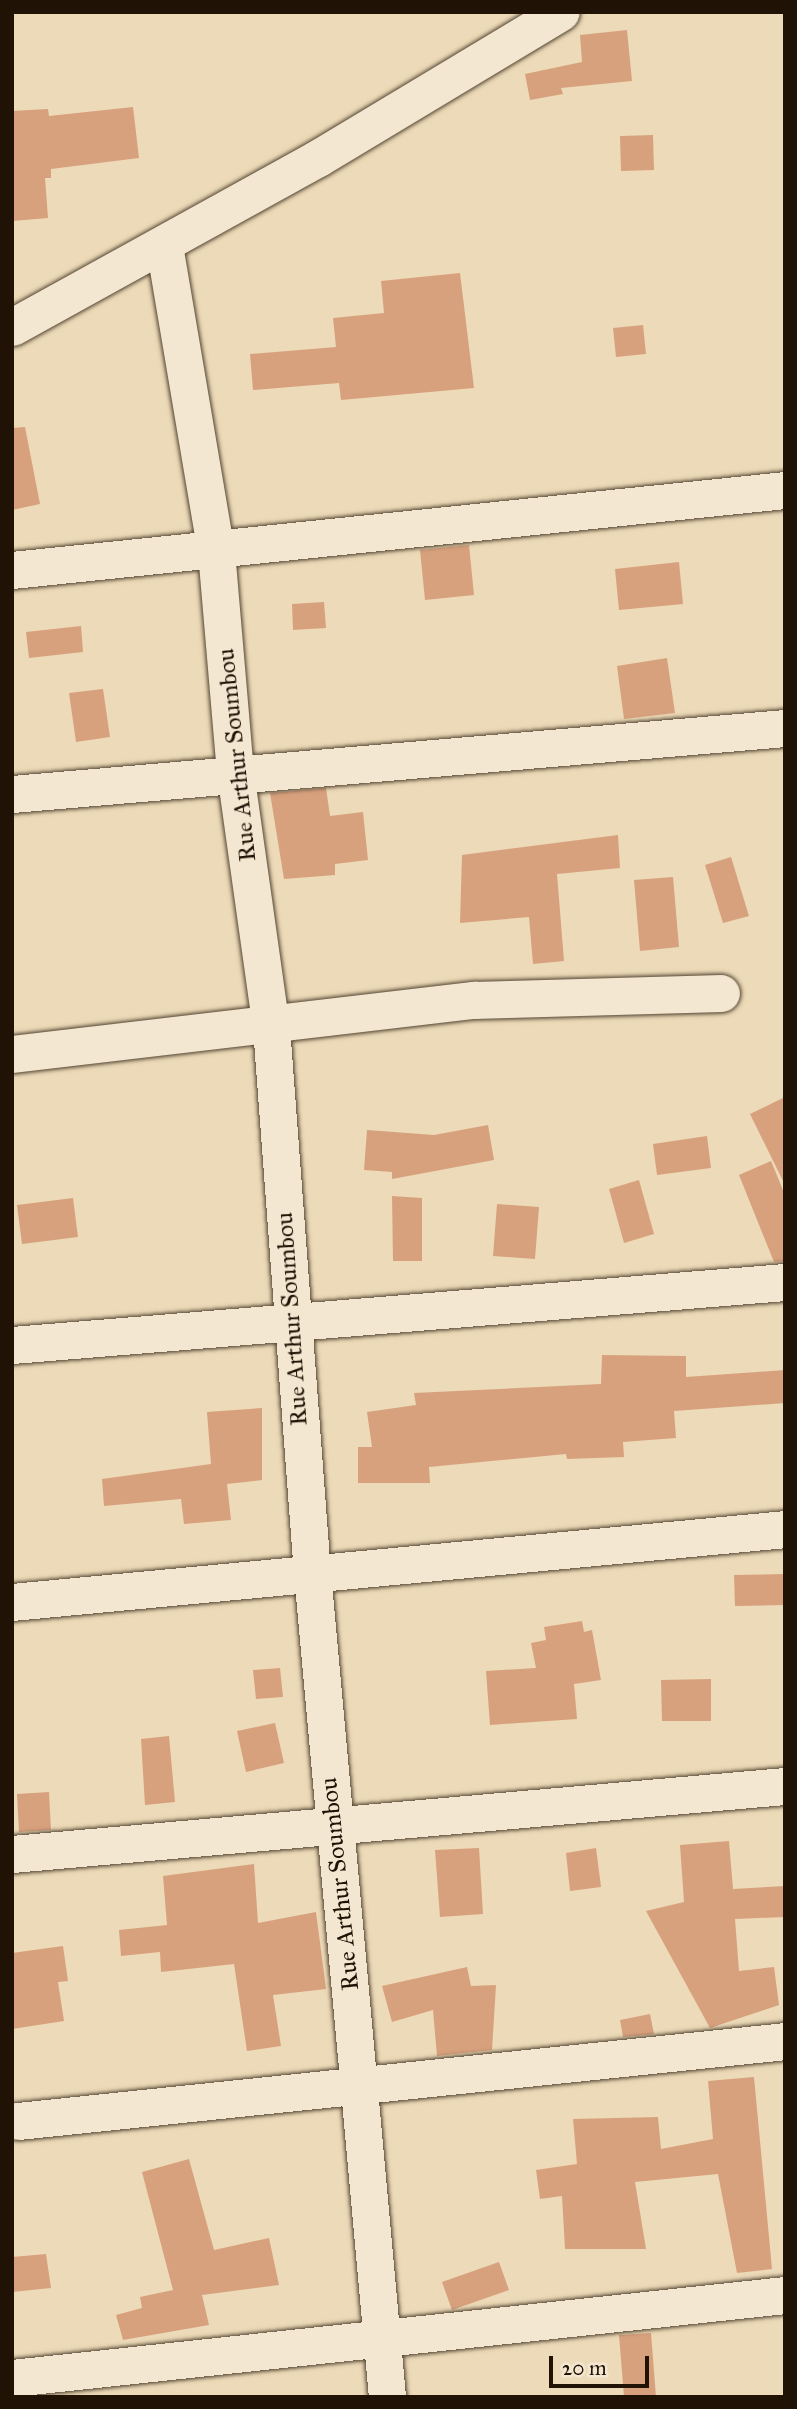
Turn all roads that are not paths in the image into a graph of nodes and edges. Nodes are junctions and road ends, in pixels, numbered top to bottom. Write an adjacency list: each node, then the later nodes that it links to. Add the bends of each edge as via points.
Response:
1 (561, 12): 2 (street)
2 (164, 246): 3 (street); 5 (street, Rue Arthur Soumbou)
3 (14, 318)
4 (785, 490): 5 (street)
5 (216, 551): 6 (street); 8 (street, Rue Arthur Soumbou)
6 (12, 570)
7 (785, 728): 8 (street)
8 (235, 772): 9 (street); 11 (street, Rue Arthur Soumbou)
9 (12, 794)
10 (721, 993): 11 (street, via 474,1000)
11 (271, 1027): 12 (street); 14 (street, Rue Arthur Soumbou)
12 (12, 1054)
13 (785, 1282): 14 (street)
14 (292, 1326): 15 (street); 17 (street, Rue Arthur Soumbou)
15 (12, 1345)
16 (785, 1529): 17 (street)
17 (312, 1573): 18 (street); 20 (street, Rue Arthur Soumbou)
18 (12, 1602)
19 (785, 1786): 20 (street)
20 (334, 1827): 21 (street); 23 (street, Rue Arthur Soumbou)
21 (12, 1854)
22 (785, 2041): 23 (street)
23 (360, 2090): 24 (street); 26 (street, Rue Arthur Soumbou)
24 (18, 2121)
25 (785, 2295): 26 (street)
26 (381, 2336): 27 (street); 28 (street, Rue Arthur Soumbou)
27 (12, 2378)
28 (387, 2397)

